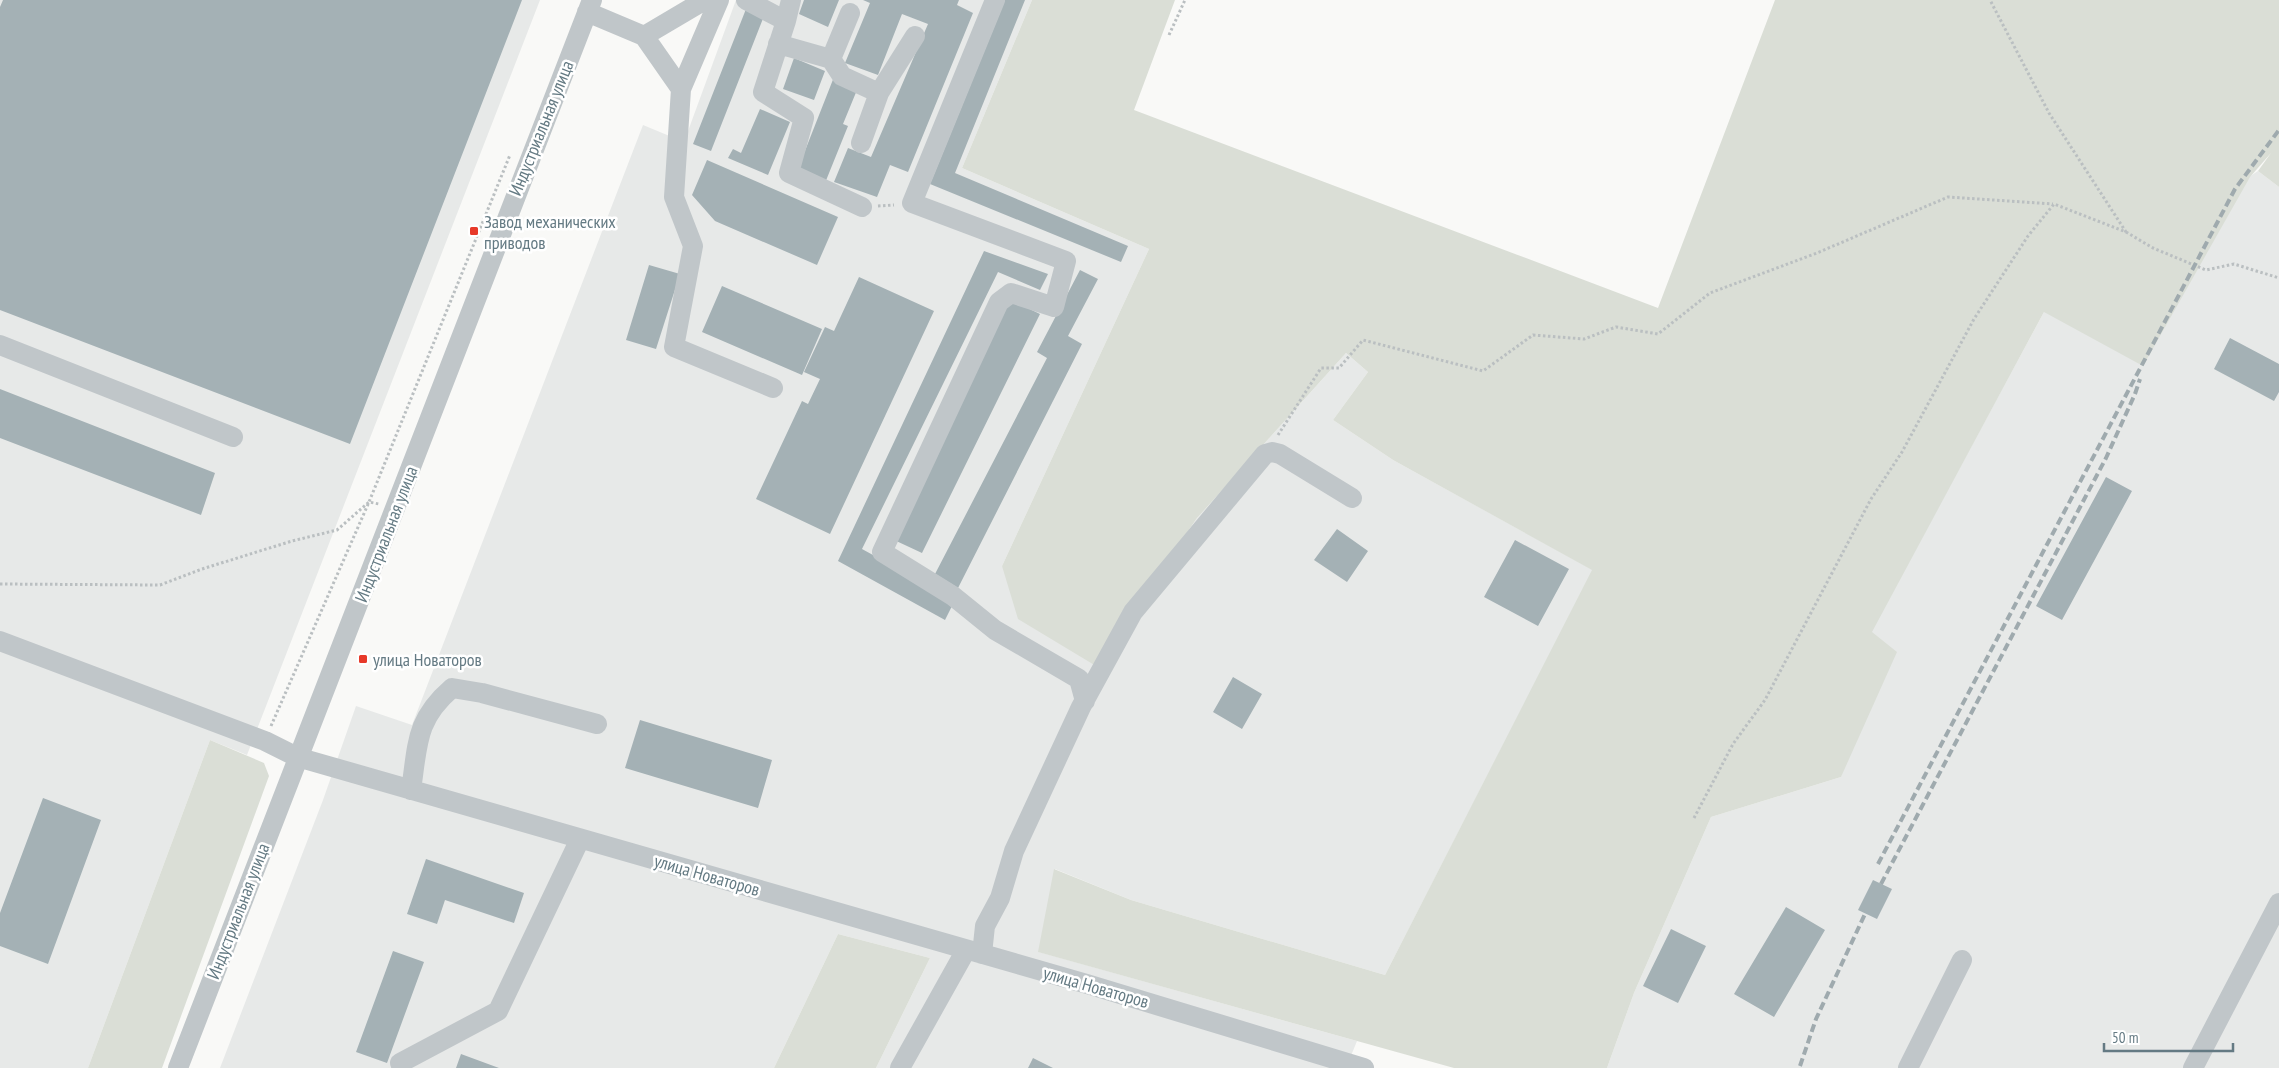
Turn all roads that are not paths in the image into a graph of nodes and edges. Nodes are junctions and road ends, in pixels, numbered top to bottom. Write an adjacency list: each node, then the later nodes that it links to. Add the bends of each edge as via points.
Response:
1 (705, 0): 9 (street)
2 (719, 0): 13 (street)
3 (746, 0): 8 (street)
4 (791, 0): 8 (street)
5 (995, 0): 22 (street, via 912,203 1066,261 1054,307 1010,293 999,302 882,552 953,596 996,630 1079,679)
6 (589, 6): 9 (street); 24 (street, Индустриальная улица, via 341,652)
7 (850, 13): 12 (street)
8 (786, 20): 11 (street)
9 (644, 36): 13 (street)
10 (914, 36): 14 (street)
11 (778, 44): 12 (street); 16 (street, via 763,92 804,118 789,173)
12 (831, 59): 14 (street, via 842,76)
13 (680, 89): 18 (street, via 674,196 692,246 674,347)
14 (879, 94): 15 (street)
15 (861, 143)
16 (862, 207)
17 (0, 345): 19 (street)
18 (773, 388)
19 (233, 437)
20 (1352, 498): 22 (street, via 1280,454 1265,454 1133,612)
21 (0, 641): 24 (street, улица Новаторов, via 265,740)
22 (1085, 701): 28 (street, via 1014,851 1000,898)
23 (597, 724): 25 (street, via 452,688 435,702 420,728)
24 (297, 757): 25 (street, улица Новаторов); 32 (street, Индустриальная улица)
25 (411, 790): 26 (street, улица Новаторов)
26 (580, 839): 28 (street, улица Новаторов); 30 (street, via 498,1011)
27 (2279, 903): 35 (street)
28 (974, 952): 31 (street, улица Новаторов); 33 (street)
29 (1962, 960): 34 (street)
30 (400, 1063)
31 (1352, 1066)
32 (178, 1068)
33 (900, 1068)
34 (1908, 1068)
35 (2193, 1068)

